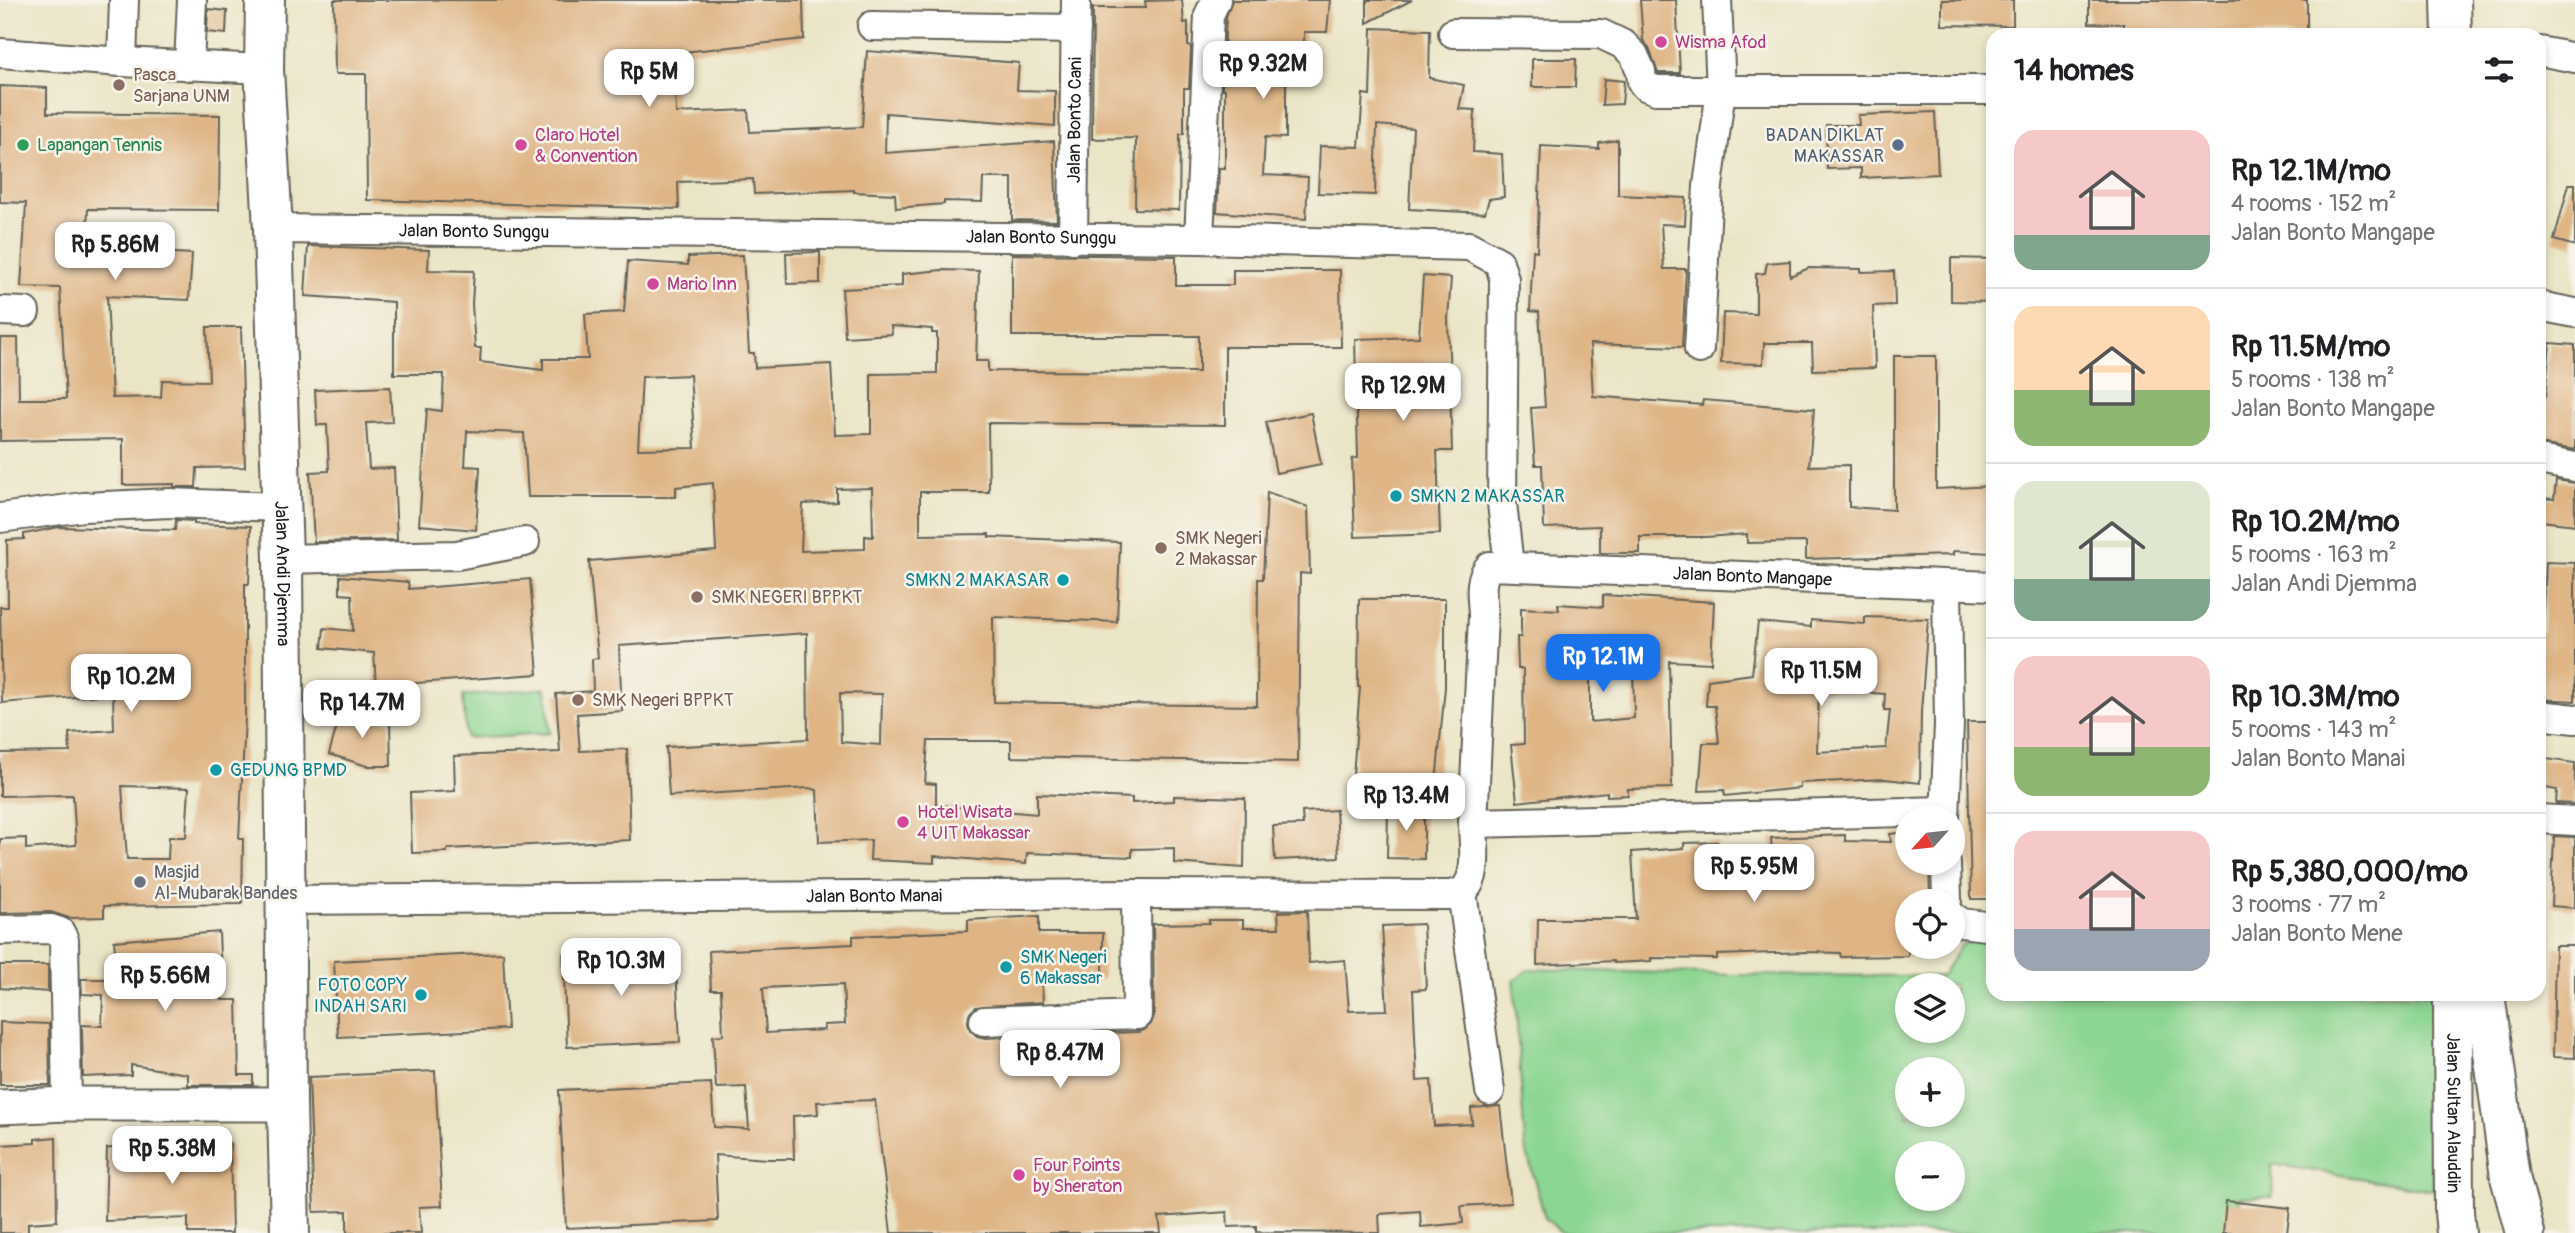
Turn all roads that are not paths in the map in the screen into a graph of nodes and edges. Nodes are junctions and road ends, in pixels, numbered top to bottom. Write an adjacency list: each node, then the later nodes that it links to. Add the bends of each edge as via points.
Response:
1 (124, 0): 17 (street)
2 (192, 0): 18 (street)
3 (265, 0): 19 (main road, Jalan Andi Djemma)
4 (1076, 0): 12 (street, Jalan Bonto Cani)
5 (1216, 0): 24 (street, via 1209,15)
6 (1717, 0): 20 (street)
7 (2451, 0): 10 (main road)
8 (2474, 0): 11 (main road)
9 (872, 26): 12 (street)
10 (2452, 28)
11 (2474, 28)
12 (1076, 29): 23 (street, Jalan Bonto Cani)
13 (1453, 33): 20 (street, via 1601,34 1634,55 1648,88)
14 (2546, 52): 16 (street)
15 (0, 53): 17 (street)
16 (2575, 58)
17 (121, 62): 18 (street)
18 (189, 66): 19 (street)
19 (264, 69): 22 (main road, Jalan Andi Djemma)
20 (1721, 90): 21 (street); 27 (street, via 1708,186)
21 (1986, 90)
22 (272, 229): 23 (street, Jalan Bonto Sunggu); 30 (main road, Jalan Andi Djemma)
23 (1073, 239): 24 (street, Jalan Bonto Sunggu)
24 (1199, 239): 34 (street, Jalan Bonto Sunggu, via 1469,246 1499,262 1504,279 1502,503)
25 (2546, 307): 26 (street)
26 (2575, 313)
27 (1699, 349)
28 (2546, 461): 29 (street)
29 (2575, 467)
30 (281, 507): 31 (street, via 170,503 84,507); 33 (main road, Jalan Andi Djemma)
31 (0, 518)
32 (525, 541): 33 (street, via 457,555)
33 (283, 559): 46 (main road, Jalan Andi Djemma)
34 (1509, 566): 35 (street, Jalan Bonto Mangape); 43 (street, via 1490,566 1484,575)
35 (1947, 585): 36 (street, Jalan Bonto Mangape); 39 (street)
36 (1986, 586)
37 (2546, 716): 38 (street)
38 (2575, 719)
39 (1945, 805)
40 (1895, 815): 43 (street)
41 (2546, 819): 42 (street)
42 (2575, 821)
43 (1473, 823): 44 (street, via 1473,868 1469,886)
44 (1462, 892): 45 (street, Jalan Bonto Manai); 53 (street)
45 (1136, 894): 46 (street, Jalan Bonto Manai); 52 (street, via 1137,1015)
46 (284, 900): 55 (main road, Jalan Andi Djemma)
47 (1965, 923): 48 (street)
48 (1986, 926)
49 (0, 930): 54 (street, via 51,929 60,932 64,940)
50 (2453, 1001): 59 (main road, Jalan Sultan Alauddin)
51 (2486, 1001): 57 (main road, Jalan Sultan Alauddin)
52 (984, 1021)
53 (1490, 1091)
54 (67, 1104): 55 (street); 56 (street)
55 (287, 1104): 58 (main road, Jalan Andi Djemma)
56 (0, 1107)
57 (2510, 1177): 60 (main road, via 2487,1162 2476,1170); 61 (main road, Jalan Sultan Alauddin)
58 (290, 1233)
59 (2456, 1233)
60 (2474, 1233)
61 (2525, 1233)

